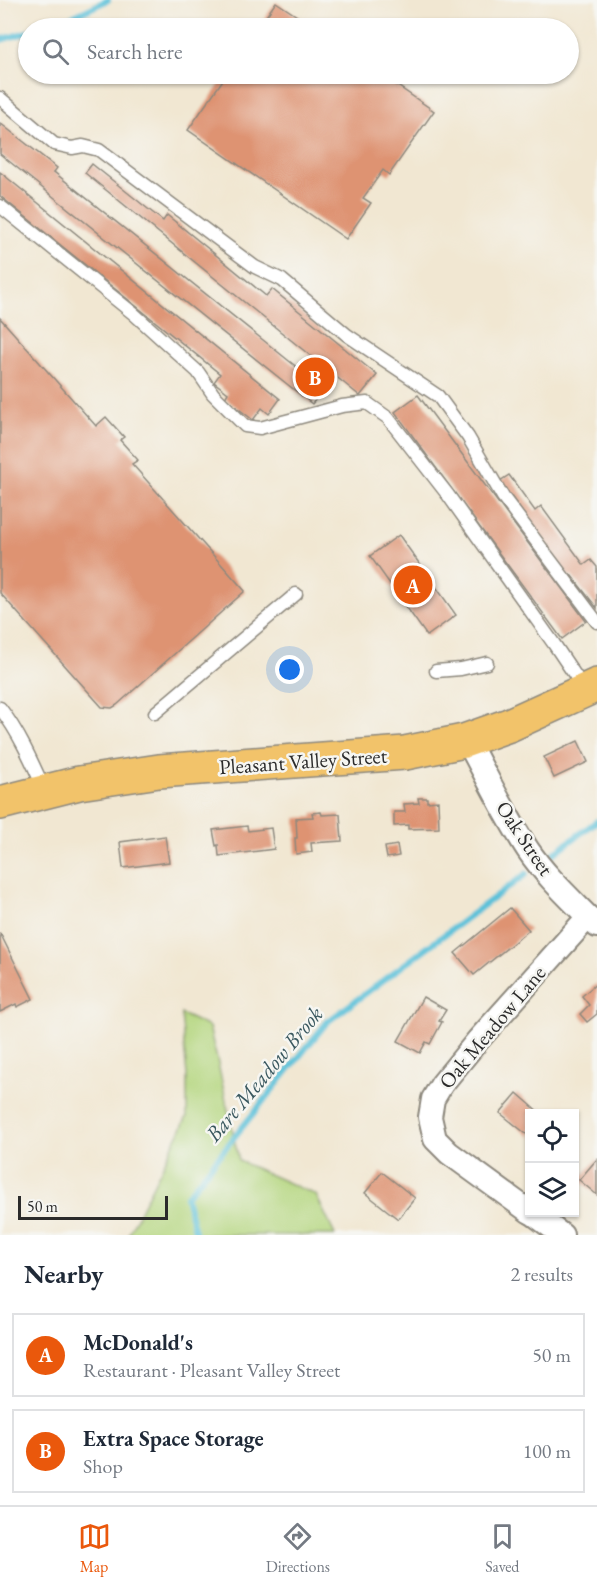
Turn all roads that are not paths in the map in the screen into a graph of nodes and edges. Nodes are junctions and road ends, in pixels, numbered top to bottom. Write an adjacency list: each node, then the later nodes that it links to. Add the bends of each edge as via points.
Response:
1 (0, 98): 4 (lane, via 54,144 99,150 255,267 282,280 346,335 438,396 503,496)
2 (0, 206): 7 (lane, via 134,314 198,372 213,394 245,426 260,428 367,403 388,418 455,504 554,644)
3 (296, 594): 9 (lane)
4 (597, 622)
5 (487, 663): 6 (lane)
6 (436, 671)
7 (591, 688): 10 (main road, Pleasant Valley Street, via 509,726)
8 (0, 708): 11 (lane)
9 (155, 713)
10 (467, 740): 11 (main road, Pleasant Valley Street, via 405,753 147,773); 13 (street, Oak Street, via 529,851)
11 (45, 791): 12 (main road, Pleasant Valley Street)
12 (0, 803)
13 (593, 922): 14 (street, Oak Meadow Lane, via 478,1040 433,1099 430,1117 435,1139)
14 (525, 1208)
15 (537, 1217): 16 (street, Oak Meadow Lane)
16 (562, 1235)

